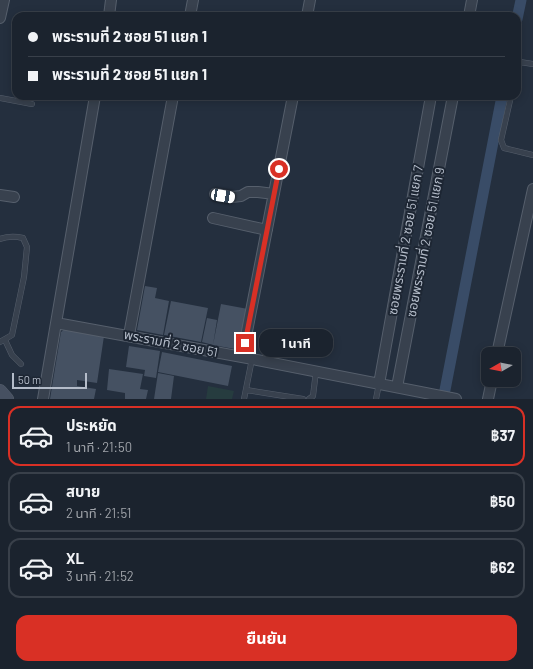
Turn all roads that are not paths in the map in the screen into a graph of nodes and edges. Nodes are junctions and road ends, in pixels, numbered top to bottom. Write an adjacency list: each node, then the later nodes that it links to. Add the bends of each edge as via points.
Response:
1 (4, 0): 10 (street)
2 (111, 0): 6 (street)
3 (193, 0): 7 (street)
4 (310, 0): 8 (street)
5 (472, 0): 9 (street)
6 (110, 12)
7 (191, 12)
8 (308, 12)
9 (470, 12)
10 (0, 18)
11 (521, 62): 12 (lane)
12 (533, 64)
13 (0, 98): 20 (lane)
14 (94, 100): 30 (street)
15 (172, 100): 31 (street)
16 (292, 100): 24 (street)
17 (430, 100): 37 (street, ซอยพระรามที่ 2 ซอย 51 แยก 7)
18 (452, 100): 39 (street, ซอยพระรามที่ 2 ซอย 51 แยก 9)
19 (510, 100): 21 (lane, via 501,140 504,148)
20 (32, 104)
21 (533, 155)
22 (533, 189): 33 (street)
23 (215, 194): 24 (street, via 232,197 248,192)
24 (274, 194): 28 (street)
25 (0, 195): 26 (street)
26 (14, 197)
27 (214, 218): 28 (street)
28 (267, 230): 34 (street)
29 (0, 239): 32 (lane, via 17,236 23,238 27,246 24,277 12,335)
30 (56, 323): 31 (street, พระรามที่ 2 ซอย 51); 43 (street)
31 (128, 335): 34 (street, พระรามที่ 2 ซอย 51)
32 (3, 341): 35 (lane)
33 (499, 347)
34 (247, 358): 36 (street, พระรามที่ 2 ซอย 51); 41 (lane)
35 (21, 364)
36 (316, 371): 37 (street, พระรามที่ 2 ซอย 51); 46 (lane, via 313,396)
37 (379, 384): 39 (street, พระรามที่ 2 ซอย 51); 47 (lane)
38 (491, 387): 49 (street)
39 (397, 388): 48 (street, พระรามที่ 2 ซอย 51)
40 (0, 390): 42 (main road)
41 (246, 390): 44 (lane); 45 (lane)
42 (7, 399)
43 (44, 399)
44 (244, 399)
45 (303, 399)
46 (309, 399)
47 (376, 399)
48 (456, 399)
49 (488, 399)

